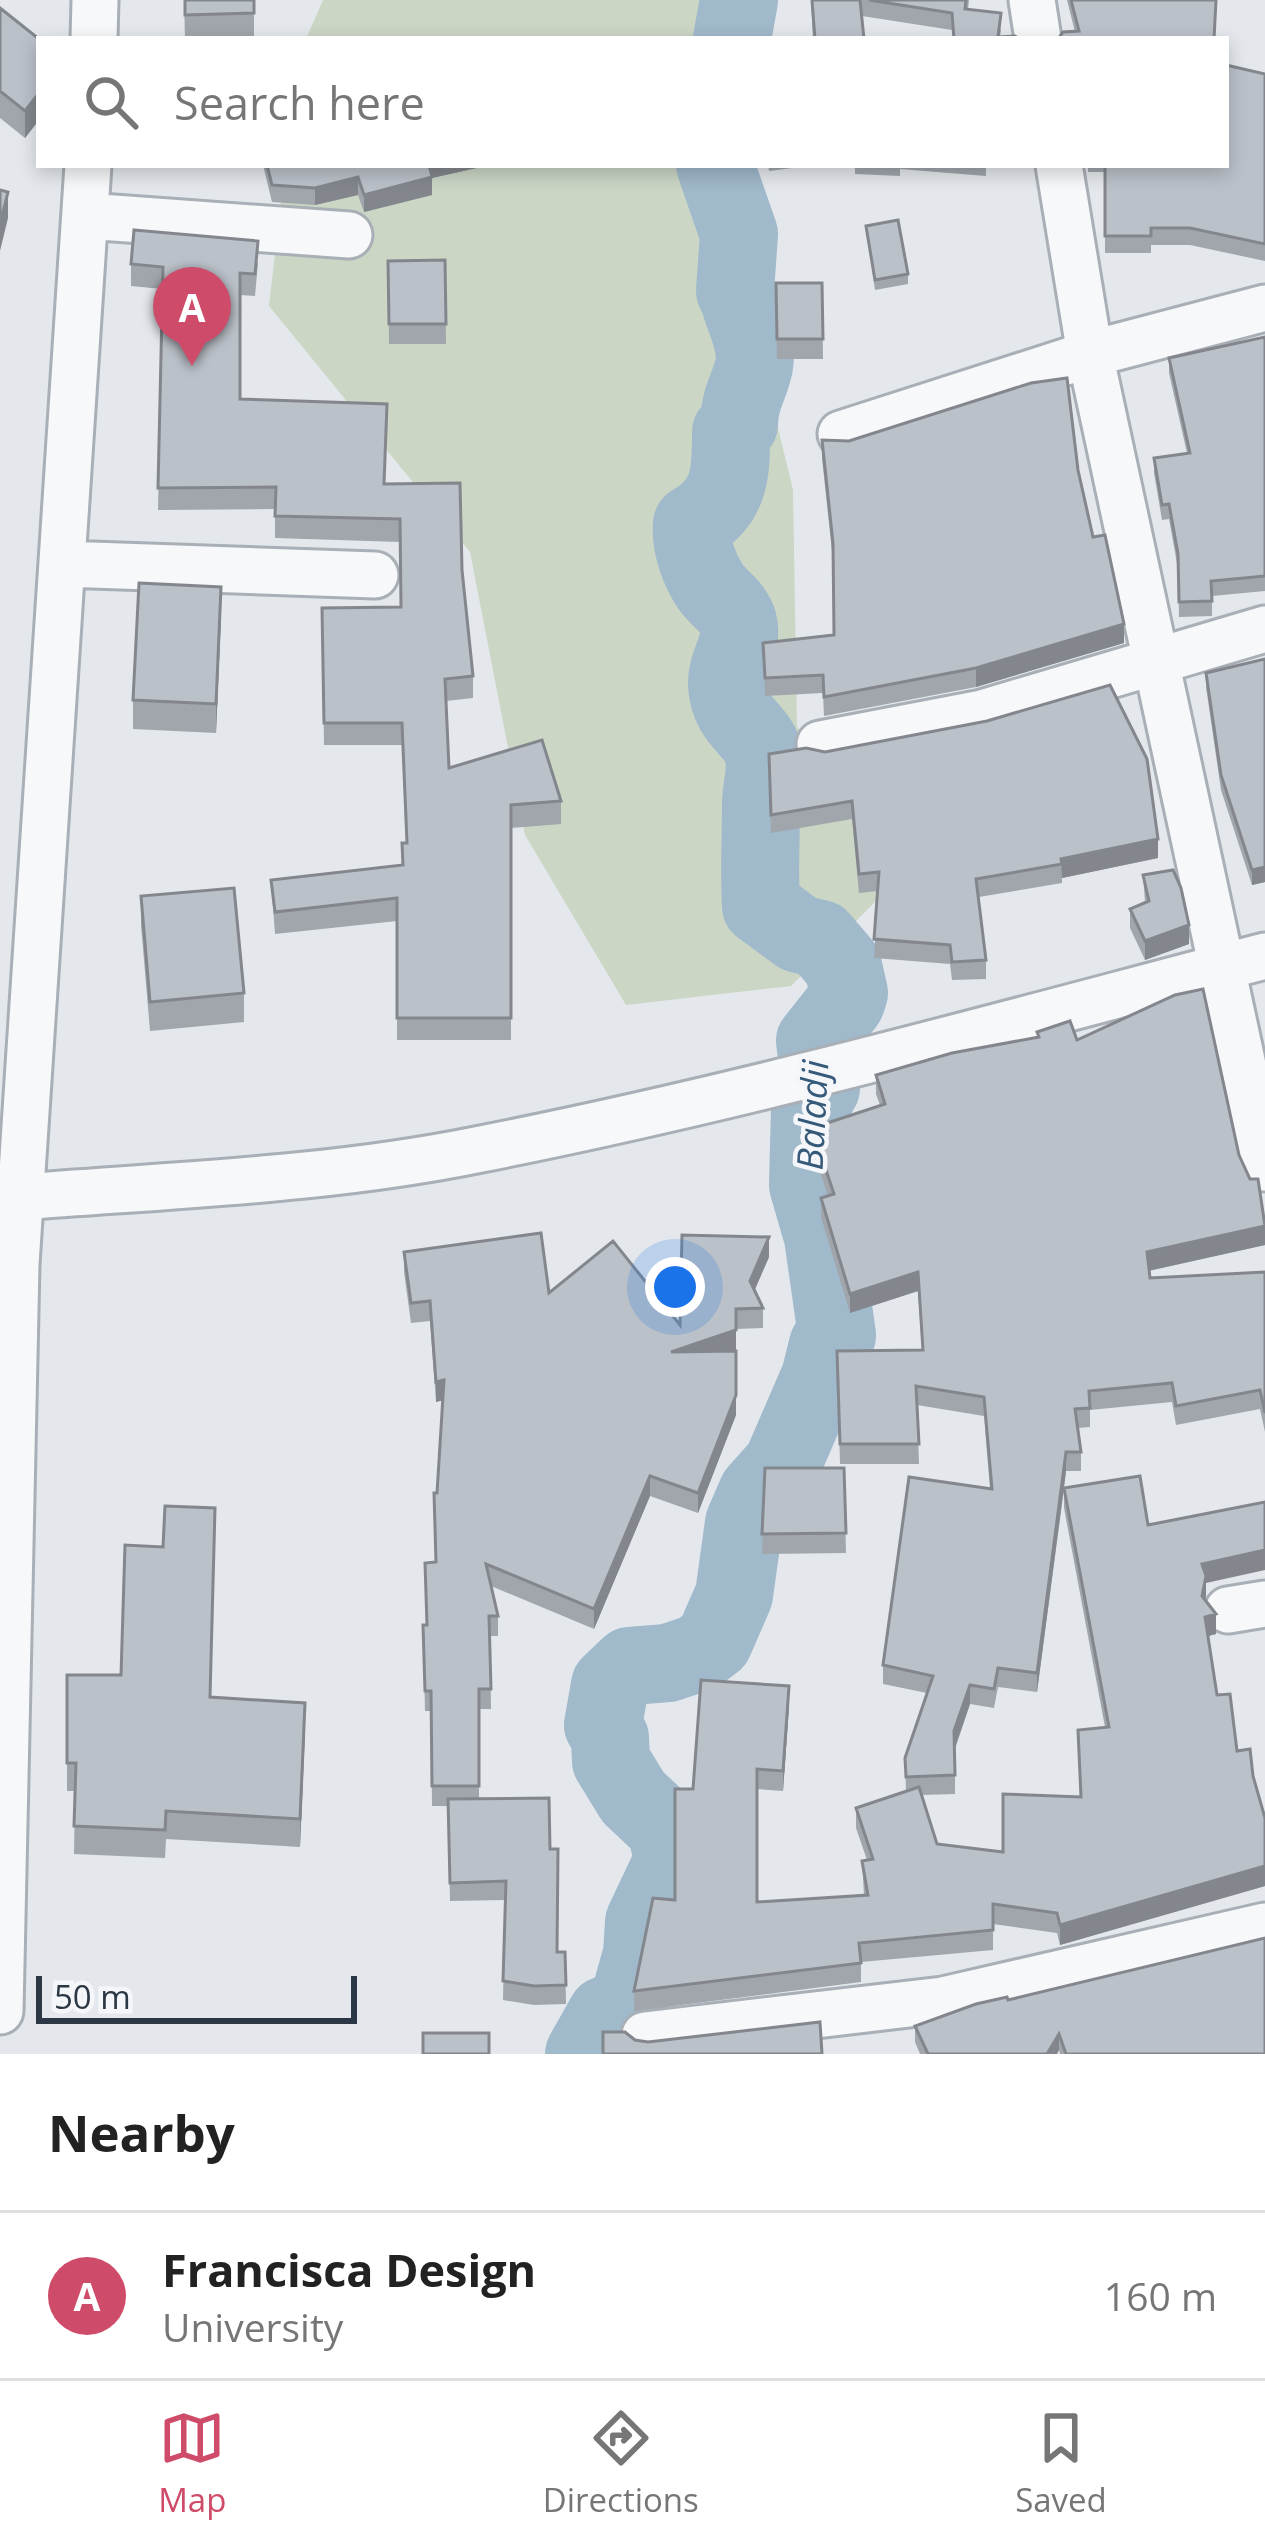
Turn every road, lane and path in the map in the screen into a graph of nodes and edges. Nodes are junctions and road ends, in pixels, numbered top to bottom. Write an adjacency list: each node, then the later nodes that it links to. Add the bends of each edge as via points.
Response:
1 (95, 0): 3 (street)
2 (1031, 0): 4 (street)
3 (94, 36)
4 (1037, 36)
5 (88, 168): 7 (street)
6 (1059, 168): 10 (street)
7 (86, 216): 8 (street); 12 (street)
8 (349, 235)
9 (1265, 308): 10 (street)
10 (1090, 354): 11 (street); 15 (street)
11 (842, 434)
12 (63, 564): 13 (street); 19 (street)
13 (375, 575)
14 (1265, 629): 15 (street)
15 (1156, 662): 16 (street, via 982,713); 17 (street)
16 (820, 744)
17 (1244, 961): 18 (street); 19 (street, via 872,1060 479,1150)
18 (1265, 1168)
19 (21, 1197): 20 (street)
20 (8, 1261): 22 (street)
21 (1265, 1926): 23 (street, via 943,2000)
22 (0, 2011)
23 (645, 2035)

